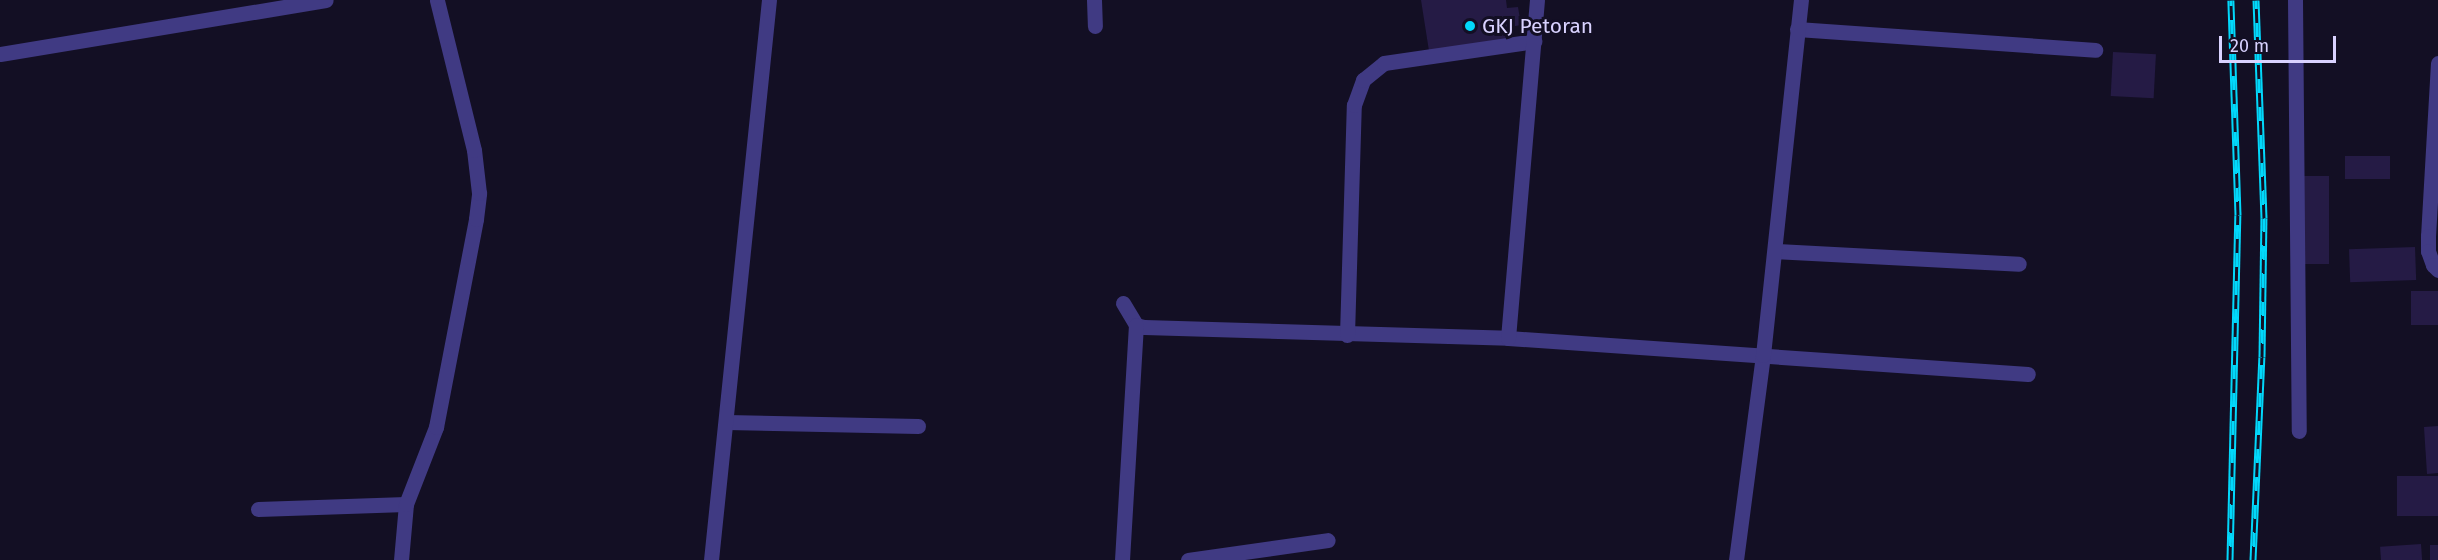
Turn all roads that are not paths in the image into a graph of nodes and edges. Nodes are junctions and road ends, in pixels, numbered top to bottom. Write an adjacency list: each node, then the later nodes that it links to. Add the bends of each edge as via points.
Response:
1 (326, 0): 12 (street)
2 (437, 0): 26 (street, via 474,150 479,193 436,427)
3 (769, 0): 23 (street)
4 (1094, 0): 8 (street)
5 (1537, 0): 10 (street)
6 (1801, 0): 9 (street)
7 (2295, 0): 25 (street)
8 (1095, 26)
9 (1797, 29): 11 (street); 14 (street)
10 (1534, 41): 19 (street, via 1384,63 1363,80 1354,105); 20 (street)
11 (2095, 50)
12 (0, 54)
13 (2438, 63): 16 (street, via 2427,236 2428,251)
14 (1775, 251): 15 (street); 21 (street)
15 (2019, 264)
16 (2438, 270)
17 (1123, 303): 18 (street)
18 (1136, 325): 19 (street); 31 (street)
19 (1347, 335): 20 (street)
20 (1508, 338): 21 (street)
21 (1764, 355): 22 (street); 33 (street)
22 (2028, 374)
23 (726, 422): 24 (street); 30 (street)
24 (918, 426)
25 (2299, 431)
26 (406, 504): 27 (street); 29 (street)
27 (258, 509)
28 (1328, 540): 32 (street)
29 (401, 560)
30 (711, 560)
31 (1122, 560)
32 (1188, 560)
33 (1736, 560)

